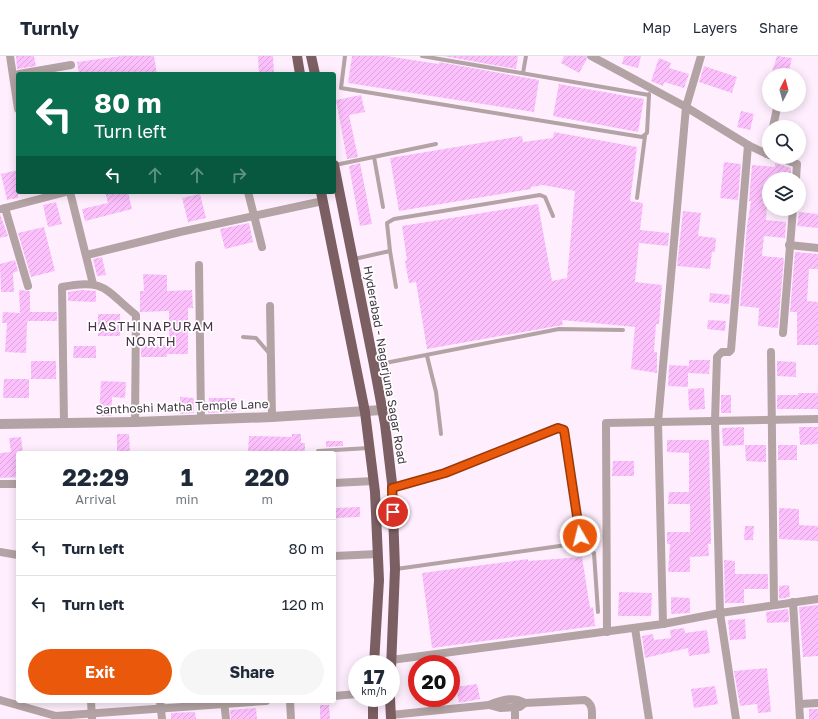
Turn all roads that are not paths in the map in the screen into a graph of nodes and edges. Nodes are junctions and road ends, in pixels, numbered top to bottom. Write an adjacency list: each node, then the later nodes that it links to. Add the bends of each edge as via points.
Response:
1 (10, 56): 10 (street)
2 (297, 56): 12 (main road)
3 (311, 56): 13 (main road)
4 (344, 56): 17 (lane, via 341,88)
5 (422, 56): 14 (lane)
6 (526, 56): 14 (lane)
7 (591, 56): 15 (street)
8 (701, 56): 16 (street)
9 (71, 65): 11 (street)
10 (16, 72)
11 (29, 72)
12 (300, 72)
13 (315, 72)
14 (523, 73): 15 (lane)
15 (650, 92): 16 (street); 17 (lane)
16 (686, 107): 19 (street); 60 (street)
17 (645, 136): 28 (lane)
18 (436, 144): 21 (lane)
19 (748, 145): 20 (street); 58 (street, via 731,350 722,352 717,357)
20 (762, 151)
21 (374, 157): 22 (lane); 29 (lane)
22 (336, 165)
23 (336, 174): 39 (main road, Hyderabad - Nagarjuna Sagar Road)
24 (58, 194): 30 (street)
25 (71, 194): 38 (street)
26 (249, 194): 31 (street)
27 (322, 197): 31 (street); 53 (main road)
28 (637, 198)
29 (383, 207)
30 (3, 208): 42 (street)
31 (254, 215): 35 (street); 38 (street)
32 (553, 216): 37 (lane, via 545,197 540,195 394,219 387,223)
33 (792, 216): 34 (street)
34 (789, 245): 36 (street); 46 (street)
35 (262, 247)
36 (818, 248)
37 (390, 251): 39 (lane); 43 (lane)
38 (87, 255): 41 (street)
39 (354, 259): 51 (main road, Hyderabad - Nagarjuna Sagar Road)
40 (199, 265): 56 (street)
41 (94, 284): 59 (street, via 114,294 136,315); 62 (street, via 62,288)
42 (28, 286)
43 (396, 287)
44 (270, 306): 49 (street)
45 (623, 330): 50 (lane, via 559,329)
46 (783, 333)
47 (242, 337): 49 (lane, via 256,338)
48 (771, 352): 57 (street)
49 (271, 355): 54 (street)
50 (427, 356): 51 (lane); 63 (lane, via 436,392)
51 (374, 365): 52 (main road, Hyderabad - Nagarjuna Sagar Road)
52 (382, 410): 53 (street, Santhoshi Matha Temple Lane); 70 (main road, Hyderabad - Nagarjuna Sagar Road)
53 (365, 412): 54 (street, Santhoshi Matha Temple Lane); 64 (main road)
54 (272, 418): 56 (street, Santhoshi Matha Temple Lane)
55 (818, 419): 57 (street)
56 (201, 420): 59 (street, Santhoshi Matha Temple Lane)
57 (772, 420): 58 (street); 79 (street)
58 (714, 421): 60 (street); 81 (street)
59 (135, 422): 62 (street, Santhoshi Matha Temple Lane)
60 (658, 422): 82 (street); 84 (street, via 606,423)
61 (0, 424): 62 (street, Santhoshi Matha Temple Lane)
62 (64, 424)
63 (441, 434)
64 (370, 448): 65 (lane); 66 (main road)
65 (318, 451)
66 (374, 481): 67 (street); 73 (main road)
67 (336, 483)
68 (0, 484): 69 (street)
69 (16, 484)
70 (392, 488): 71 (lane, via 445,473 558,428 564,430); 76 (main road, Hyderabad - Nagarjuna Sagar Road)
71 (581, 543): 76 (lane); 80 (lane, via 594,554)
72 (0, 552): 74 (street)
73 (378, 554): 75 (street); 85 (main road)
74 (16, 555)
75 (336, 556)
76 (395, 569): 86 (main road, Hyderabad - Nagarjuna Sagar Road)
77 (818, 599): 78 (street)
78 (793, 602): 79 (street); 96 (street)
79 (774, 605): 81 (street)
80 (598, 612)
81 (720, 613): 82 (street); 111 (street)
82 (663, 624): 83 (street)
83 (635, 628): 84 (street); 110 (street)
84 (607, 632): 87 (street)
85 (374, 655)
86 (391, 655)
87 (400, 663)
88 (348, 695): 89 (street)
89 (336, 696)
90 (0, 700): 102 (street, via 56,716)
91 (525, 702): 98 (street, via 507,699); 101 (street, via 520,707); 109 (street, via 585,700 591,706)
92 (91, 703): 102 (street)
93 (224, 703): 97 (street); 105 (street)
94 (290, 703): 106 (street)
95 (818, 703): 96 (street)
96 (800, 704): 112 (street)
97 (160, 705): 102 (street); 104 (street)
98 (489, 705): 101 (street, via 500,708); 103 (street)
99 (373, 707): 107 (main road)
100 (390, 707): 103 (main road)
101 (514, 707): 108 (street)
102 (92, 717)
103 (391, 717)
104 (162, 719)
105 (226, 719)
106 (291, 719)
107 (373, 719)
108 (515, 719)
109 (592, 719)
110 (648, 719)
111 (736, 719)
112 (800, 719)

